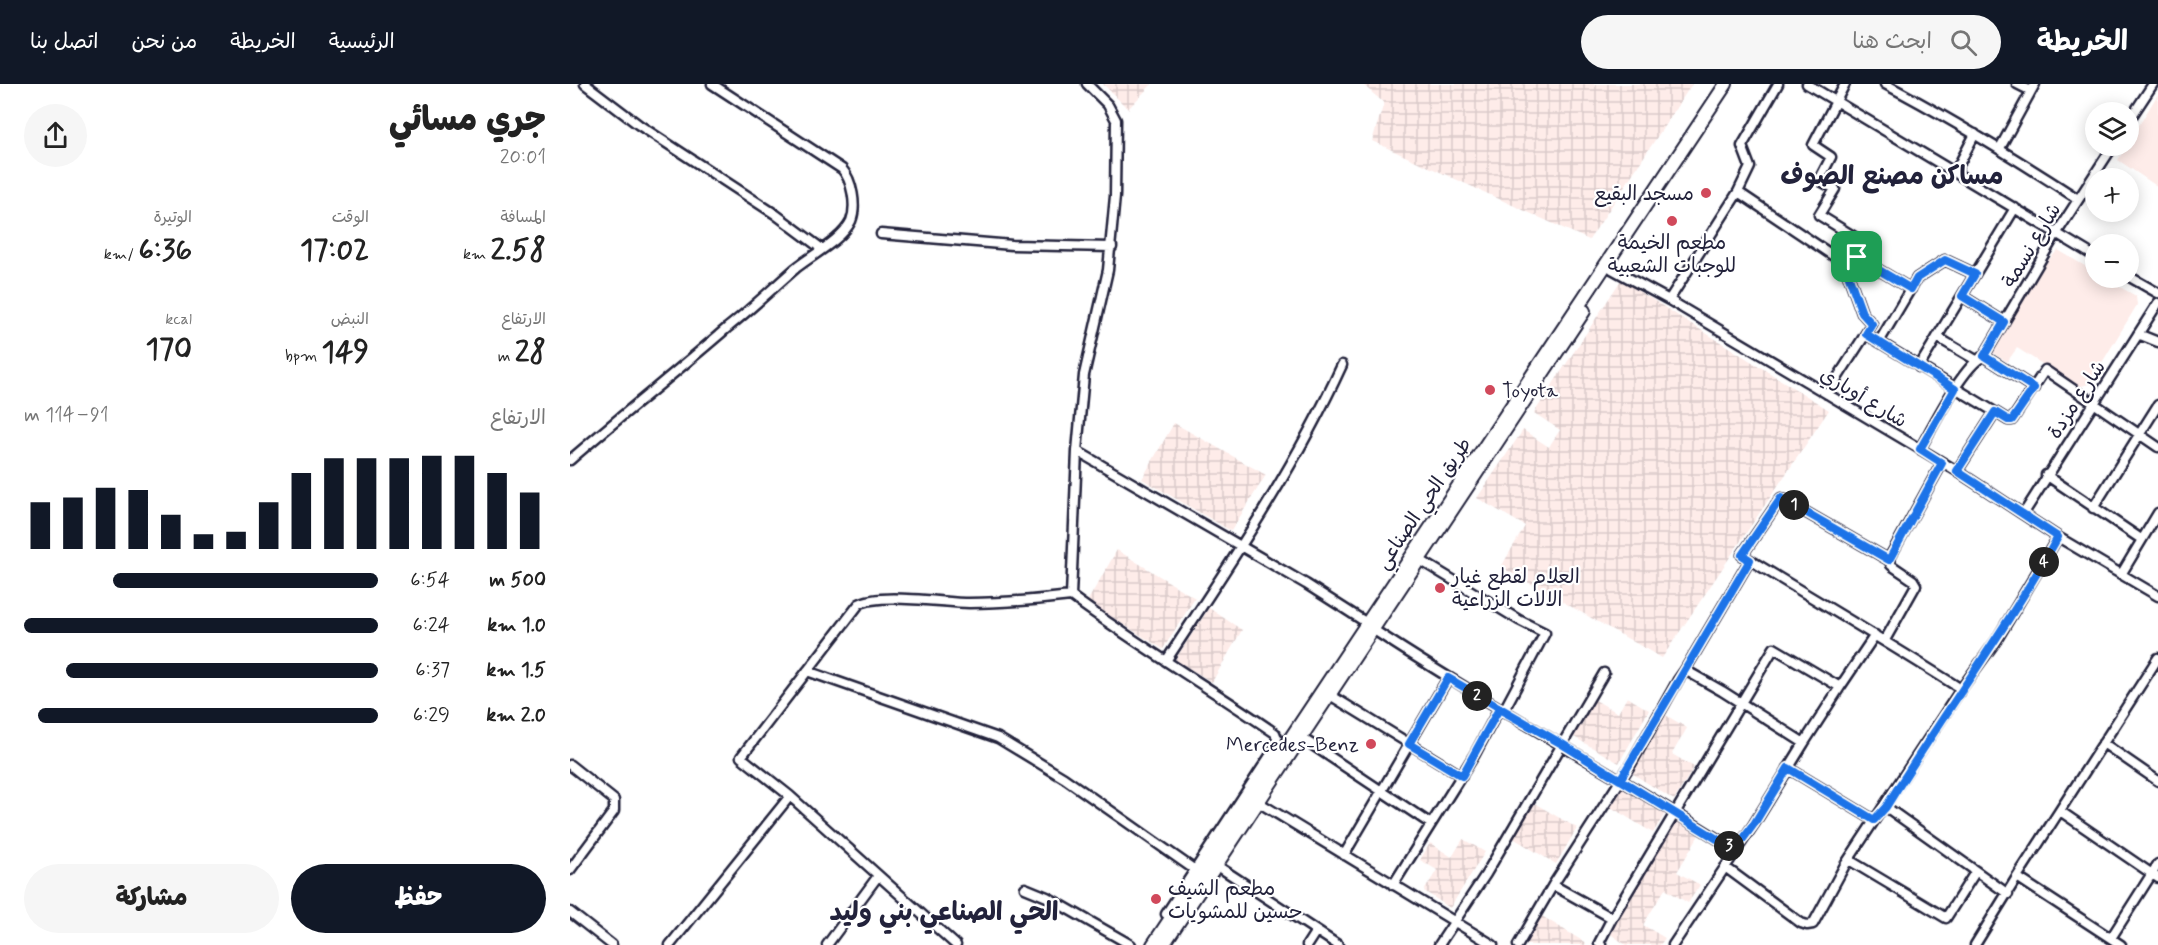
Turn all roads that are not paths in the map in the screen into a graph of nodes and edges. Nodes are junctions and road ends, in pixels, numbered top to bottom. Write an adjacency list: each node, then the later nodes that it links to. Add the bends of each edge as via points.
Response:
1 (585, 84): 25 (street)
2 (712, 84): 25 (street, via 845,173 853,196 851,221)
3 (1088, 84): 24 (street, via 1116,120)
4 (1726, 84): 72 (highway, طريق الحي الصناعي)
5 (1735, 84): 29 (highway)
6 (1778, 84): 19 (street, via 1742,146 1750,167)
7 (1807, 84): 13 (street)
8 (1845, 84): 13 (street)
9 (1885, 84): 15 (street)
10 (2017, 84): 12 (street)
11 (2153, 84): 14 (street)
12 (2033, 88): 16 (street)
13 (1835, 102): 18 (street); 27 (street, via 1813,145 1831,157 1819,180 1835,189 1819,215 1858,239)
14 (2139, 105)
15 (1975, 134): 16 (street); 18 (street)
16 (2000, 148): 20 (street)
17 (2106, 156): 20 (street, شارع نسمة)
18 (1955, 171): 21 (street)
19 (1738, 192): 28 (street); 35 (street)
20 (2078, 199): 23 (street, شارع نسمة)
21 (2015, 208): 23 (street); 30 (street)
22 (881, 234): 24 (street, via 1012,245)
23 (2056, 234): 26 (street); 37 (street, شارع نسمة)
24 (1112, 247): 55 (street, via 1084,375)
25 (822, 249): 56 (street)
26 (2085, 250)
27 (1857, 257): 28 (street); 32 (street)
28 (1844, 263): 38 (street, via 1862,313 1872,324)
29 (1612, 269): 35 (street, شارع أوباري); 66 (highway)
30 (1975, 274): 32 (street, via 1945,260 1917,278); 34 (street)
31 (2139, 282): 33 (street)
32 (1911, 289): 41 (street)
33 (2158, 293)
34 (1962, 296): 37 (street); 40 (street)
35 (1669, 300): 48 (street, شارع أوباري)
36 (2158, 303): 39 (street, شارع مزدة)
37 (2004, 322): 43 (street, شارع نسمة)
38 (1866, 334): 41 (street); 48 (street)
39 (2138, 334): 42 (street); 49 (street, شارع مزدة)
40 (1937, 336): 43 (street); 45 (street)
41 (1879, 342): 45 (street)
42 (2158, 342)
43 (1980, 358): 46 (street); 47 (street, شارع نسمة)
44 (1342, 365): 65 (street, via 1323,406)
45 (1919, 367): 47 (street)
46 (2034, 388): 49 (street, via 2045,370); 51 (street, via 2012,420)
47 (1955, 389): 51 (street); 54 (street, شارع نسمة)
48 (1827, 394): 54 (street, شارع أوباري)
49 (2094, 402): 52 (street); 59 (street, شارع مزدة)
50 (2158, 405): 52 (street)
51 (1995, 412): 58 (street)
52 (2140, 434): 53 (street); 60 (street)
53 (2158, 447)
54 (1920, 449): 57 (street, شارع أوباري)
55 (1077, 451): 65 (street); 70 (street)
56 (570, 460)
57 (1942, 463): 58 (street, شارع أوباري); 68 (street)
58 (1957, 471): 61 (street, شارع أوباري)
59 (2046, 475): 60 (street); 61 (street, شارع مزدة)
60 (2093, 508): 64 (street)
61 (2024, 513): 63 (street, شارع أوباري)
62 (2158, 513): 64 (street)
63 (2058, 537): 69 (street, شارع أوباري); 82 (street, via 1996,641)
64 (2141, 539): 69 (street)
65 (1241, 546): 72 (street); 76 (street)
66 (1420, 560): 72 (highway); 85 (street, via 1545,633)
67 (1750, 560): 68 (street, via 1742,555 1781,498); 73 (street); 77 (street)
68 (1889, 560): 74 (street, via 1916,585)
69 (2122, 573): 71 (street, شارع أوباري)
70 (1071, 596): 76 (street); 78 (street, via 979,603 865,601)
71 (2158, 596)
72 (1370, 627): 80 (street); 83 (highway); 88 (highway, طريق الحي الصناعي)
73 (1875, 635): 74 (street); 81 (street)
74 (1884, 640): 82 (street)
75 (2158, 658): 89 (street)
76 (1166, 661): 86 (street)
77 (1685, 670): 84 (street); 96 (street)
78 (807, 671): 99 (street, via 741,757); 113 (street, via 998,738 1064,778)
79 (1604, 673): 91 (street)
80 (1448, 678): 85 (street); 90 (street)
81 (1840, 687): 84 (street, via 1774,648); 92 (street)
82 (1961, 689): 101 (street)
83 (1330, 695): 87 (highway); 90 (street)
84 (1742, 703): 92 (street, via 1804,743); 103 (street)
85 (1501, 710): 91 (street); 95 (street)
86 (1275, 733): 88 (street); 113 (street, via 1277,745)
87 (1302, 738): 98 (street); 100 (highway)
88 (1287, 742): 134 (highway, طريق الحي الصناعي)
89 (2103, 743): 97 (street); 102 (street)
90 (1409, 744): 95 (street); 98 (street)
91 (1562, 744): 96 (street); 124 (street)
92 (1802, 746): 94 (street)
93 (570, 765): 112 (street, via 614,800 615,805 614,812)
94 (1788, 768): 104 (street); 106 (street)
95 (1462, 776): 105 (street)
96 (1620, 780): 103 (street); 119 (street)
97 (2158, 781)
98 (1382, 791): 105 (street); 107 (street)
99 (790, 796): 115 (street); 129 (street)
100 (1258, 802): 107 (street); 110 (highway)
101 (1886, 807): 104 (street); 114 (street)
102 (2060, 811): 116 (street); 117 (street)
103 (1676, 813): 106 (street); 123 (street)
104 (1874, 820): 108 (street)
105 (1431, 824): 118 (street)
106 (1735, 850): 111 (street)
107 (1344, 855): 118 (street)
108 (1849, 860): 111 (street, via 1818,918 1807,925); 114 (street, via 1946,918)
109 (2158, 864): 116 (street)
110 (1216, 865): 125 (street); 135 (highway)
111 (1725, 867): 141 (street)
112 (570, 870)
113 (1195, 870): 133 (street)
114 (1976, 871): 121 (street)
115 (878, 876): 130 (street); 131 (street)
116 (2155, 876): 126 (street)
117 (2017, 877): 121 (street); 126 (street)
118 (1393, 885): 124 (street)
119 (1553, 885): 123 (street); 140 (street)
120 (1025, 888): 132 (street)
121 (2008, 894): 142 (street)
122 (570, 912): 128 (street)
123 (1612, 918): 127 (street)
124 (1455, 920): 138 (street); 139 (street)
125 (1316, 931): 136 (street); 137 (street)
126 (2111, 938): 143 (street)
127 (1600, 944)
128 (612, 945)
129 (670, 945)
130 (827, 945)
131 (956, 945)
132 (1131, 945)
133 (1146, 945)
134 (1153, 945)
135 (1163, 945)
136 (1307, 945)
137 (1338, 945)
138 (1439, 945)
139 (1493, 945)
140 (1518, 945)
141 (1672, 945)
142 (1975, 945)
143 (2121, 945)

